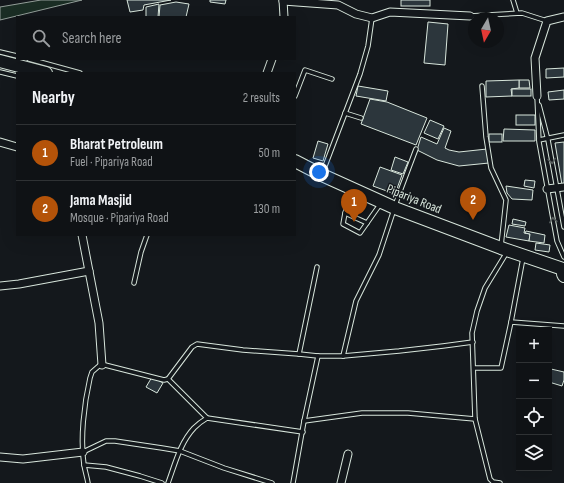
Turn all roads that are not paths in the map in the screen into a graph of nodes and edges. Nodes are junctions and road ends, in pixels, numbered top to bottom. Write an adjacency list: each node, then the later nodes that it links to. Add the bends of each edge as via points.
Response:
1 (283, 0): 5 (street); 8 (street, via 338,5)
2 (513, 0): 3 (lane)
3 (517, 13): 4 (lane); 9 (lane)
4 (504, 14)
5 (284, 16)
6 (468, 16): 8 (street, via 390,12)
7 (564, 17): 9 (street)
8 (372, 18): 24 (lane, via 368,46)
9 (547, 21): 23 (street, via 535,58)
10 (0, 52): 11 (lane)
11 (16, 56)
12 (33, 60): 17 (lane)
13 (272, 60): 18 (street)
14 (0, 61): 16 (main road)
15 (0, 72): 19 (lane)
16 (42, 72)
17 (76, 72)
18 (267, 72)
19 (16, 76)
20 (332, 79): 22 (lane, via 305,70)
21 (482, 86): 44 (lane, via 491,168 506,200)
22 (296, 93)
23 (537, 96): 27 (lane); 28 (lane)
24 (345, 113): 25 (lane); 33 (lane)
25 (361, 118)
26 (564, 135): 27 (lane)
27 (548, 138): 28 (lane); 34 (lane, one-way to 34)
28 (539, 140): 36 (lane)
29 (0, 142): 30 (street)
30 (16, 147)
31 (416, 149): 38 (lane)
32 (296, 162): 33 (main road, Pipariya Road)
33 (322, 175): 35 (main road, Pipariya Road)
34 (560, 187): 36 (street); 41 (lane)
35 (352, 189): 37 (main road, Pipariya Road); 39 (lane)
36 (547, 189): 46 (lane, one-way to 36, via 557,242)
37 (381, 202): 38 (main road, Pipariya Road); 40 (lane)
38 (395, 208): 44 (main road, Pipariya Road); 57 (lane, via 378,255 356,301)
39 (345, 213): 40 (lane); 40 (lane, via 343,224 360,232)
40 (367, 223)
41 (564, 227)
42 (82, 236): 48 (street)
43 (147, 236): 50 (lane)
44 (504, 249): 45 (main road, Pipariya Road); 54 (lane, via 477,311 472,333)
45 (523, 256): 49 (main road, Pipariya Road, via 563,269); 52 (lane)
46 (564, 257)
47 (317, 266): 55 (lane)
48 (89, 270): 51 (street); 58 (street, via 99,323)
49 (564, 276)
50 (134, 283)
51 (0, 286)
52 (511, 322): 53 (lane); 59 (lane, via 501,368)
53 (564, 326)
54 (473, 342): 57 (lane); 59 (lane)
55 (299, 354): 56 (lane); 60 (lane, via 197,344)
56 (318, 356): 57 (lane); 63 (lane)
57 (343, 356)
58 (102, 365): 60 (lane); 65 (lane, via 92,372 88,383)
59 (474, 368): 62 (lane)
60 (168, 379): 61 (lane)
61 (207, 418): 64 (lane); 66 (lane, via 190,432)
62 (475, 419): 63 (lane, via 408,413 362,413); 76 (lane, via 490,480)
63 (304, 421): 64 (lane)
64 (302, 432): 74 (lane)
65 (83, 452): 66 (lane, via 106,441); 68 (street, via 23,459); 69 (lane)
66 (180, 452): 72 (lane); 73 (lane)
67 (348, 454): 75 (street)
68 (0, 457)
69 (84, 465): 70 (lane); 71 (lane, via 106,467)
70 (88, 483)
71 (162, 483)
72 (168, 483)
73 (272, 483)
74 (293, 483)
75 (341, 483)
76 (500, 483)

